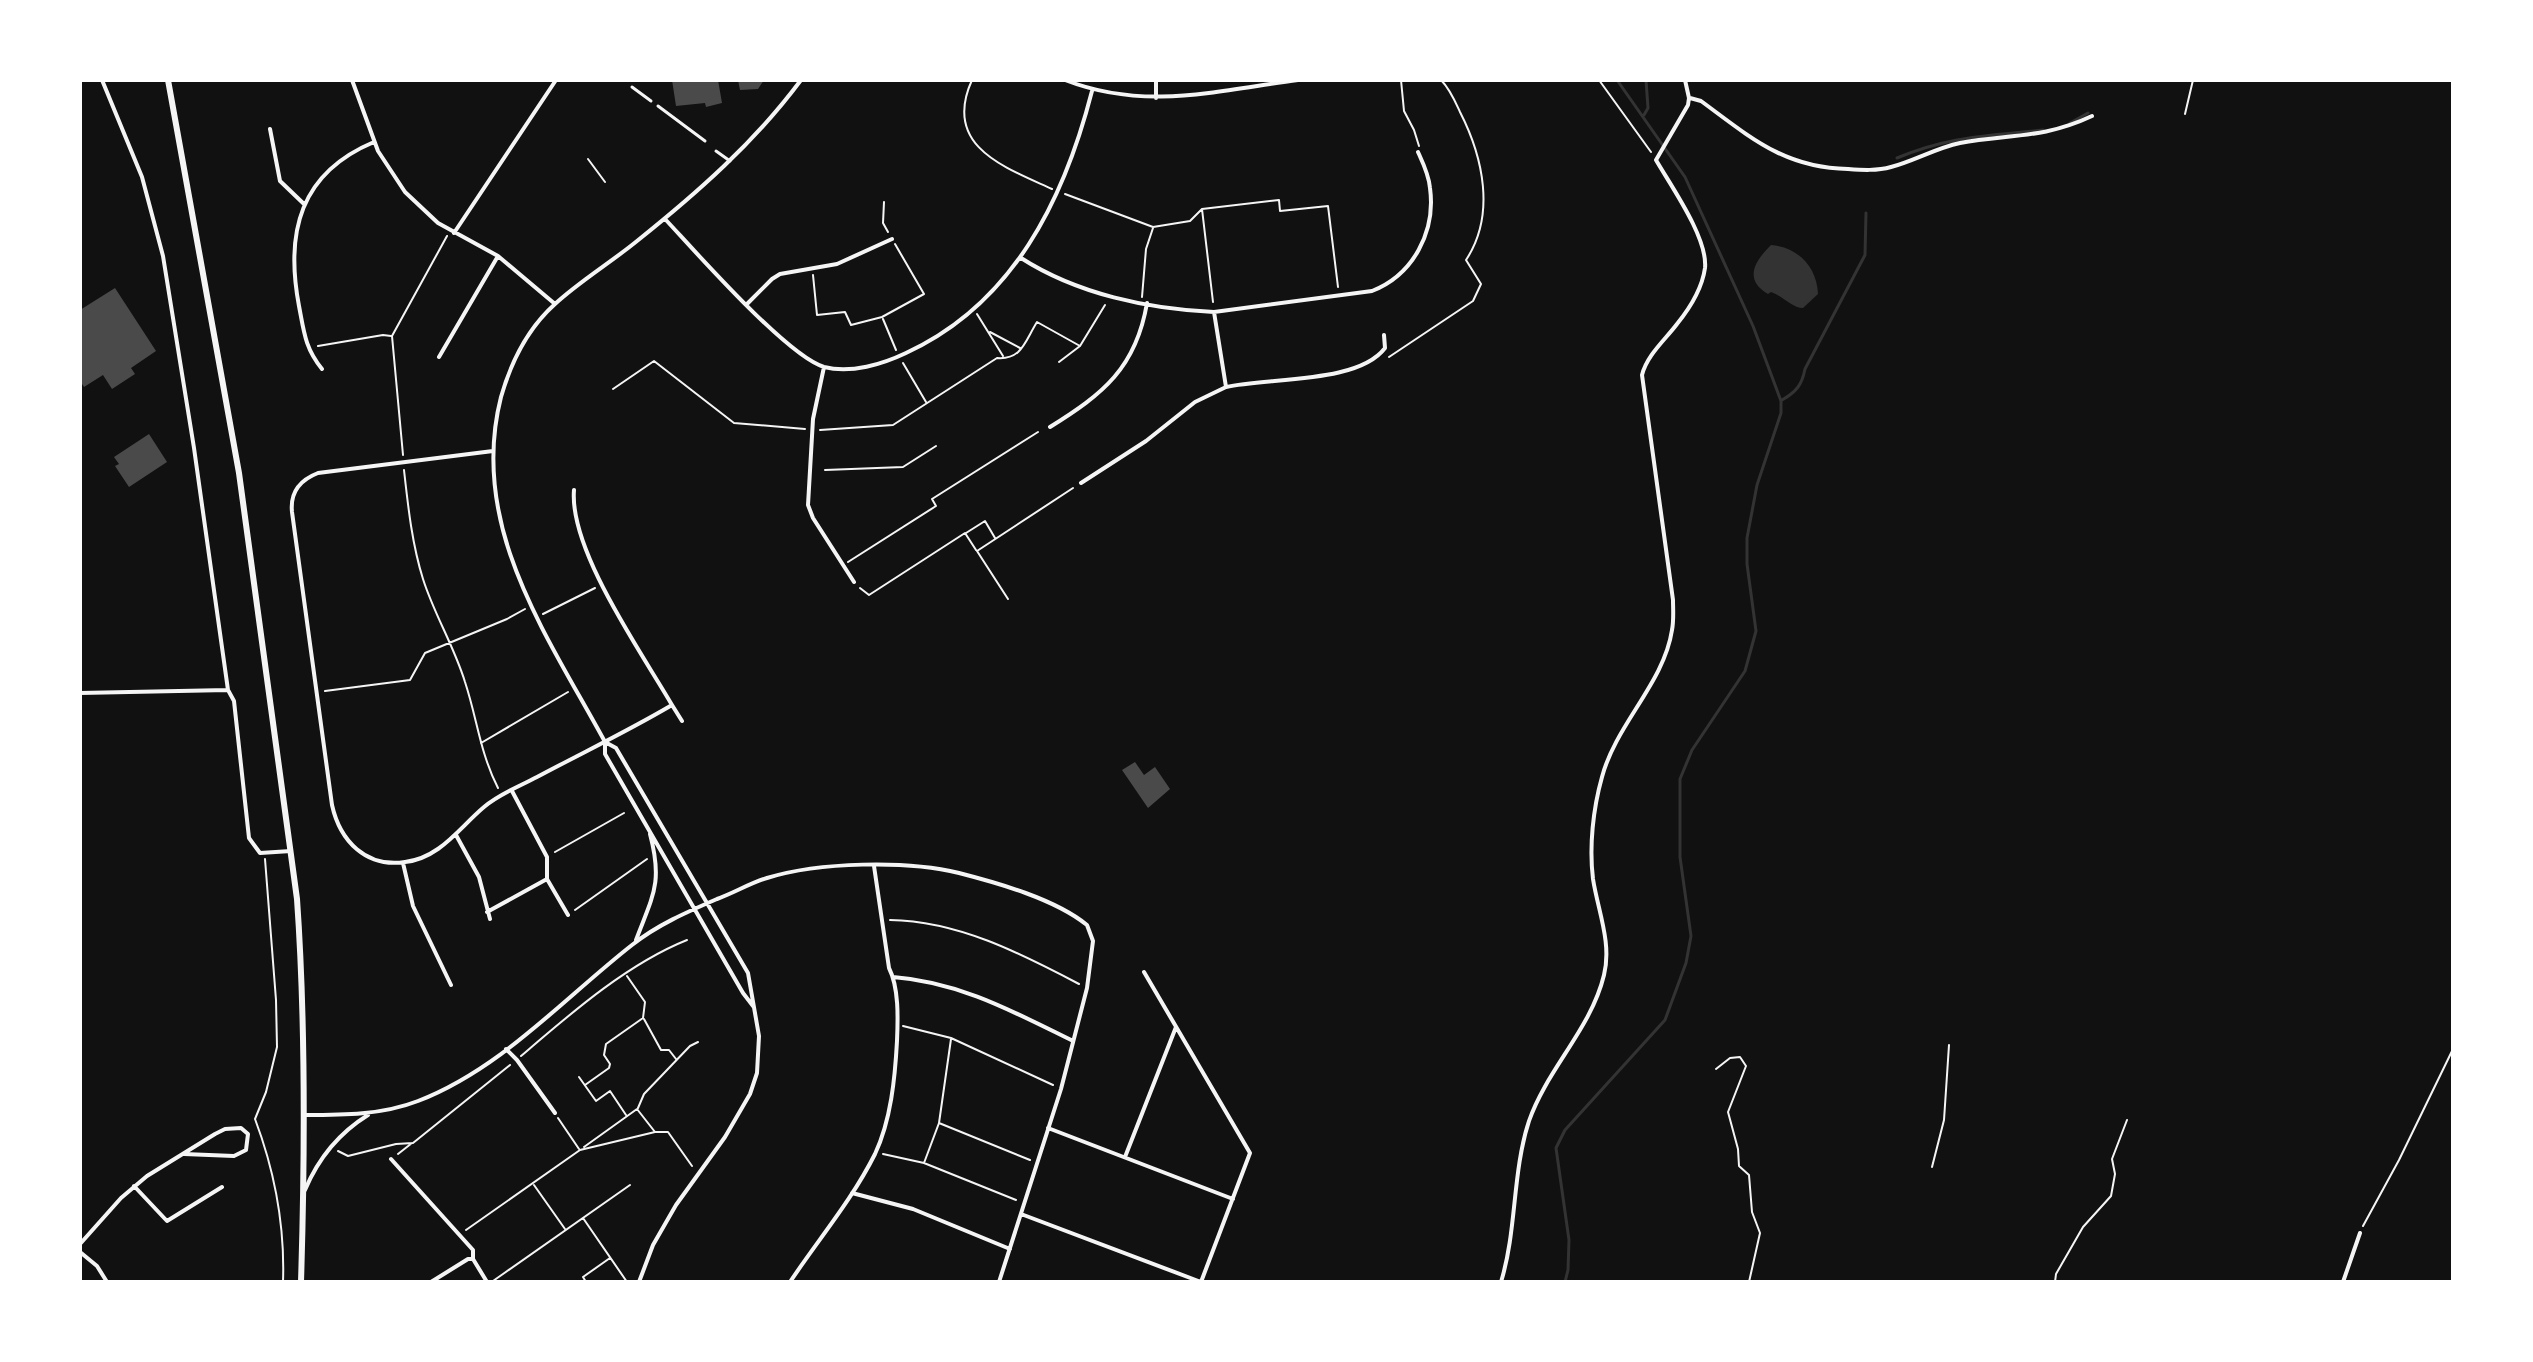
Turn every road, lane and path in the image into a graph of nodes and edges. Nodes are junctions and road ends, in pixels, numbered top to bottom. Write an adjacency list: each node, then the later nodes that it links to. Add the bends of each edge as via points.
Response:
1 (102, 80): 88 (street, via 142,177 163,256)
2 (168, 80): 100 (main road, via 239,473)
3 (352, 80): 26 (street)
4 (556, 80): 39 (street)
5 (801, 80): 31 (street)
6 (972, 80): 33 (path, via 965,120 977,148 1007,169)
7 (1065, 80): 17 (street)
8 (1156, 80): 18 (street)
9 (1298, 80): 15 (street)
10 (1401, 80): 28 (path, via 1404,111)
11 (1441, 80): 60 (path, via 1480,161 1481,219 1466,260 1481,284 1473,301)
12 (1599, 80): 30 (path)
13 (1685, 80): 19 (street)
14 (2193, 80): 22 (path)
15 (1282, 81): 18 (street)
16 (632, 87): 20 (street)
17 (1092, 91): 18 (street); 33 (street)
18 (1156, 98)
19 (1689, 98): 23 (street, via 1776,154 1831,169 1889,168 1958,144 2053,132); 30 (street)
20 (651, 101)
21 (658, 106): 25 (street)
22 (2185, 114)
23 (2092, 116)
24 (270, 129): 35 (street, via 280,181)
25 (705, 141)
26 (374, 142): 35 (street, via 342,158); 39 (street, via 405,192)
27 (716, 151): 31 (street)
28 (1418, 152): 45 (street, via 1431,201 1417,255 1384,287)
29 (588, 159): 32 (path)
30 (1656, 160): 182 (street, via 1694,228 1705,261 1691,305 1650,356 1642,375 1673,600 1672,630 1665,655 1602,774 1593,829 1593,878 1606,943 1605,973 1594,1006 1530,1119)
31 (730, 161): 37 (street)
32 (605, 182)
33 (1059, 191): 38 (path); 42 (street)
34 (884, 202): 40 (path, via 883,223)
35 (304, 204): 56 (street, via 293,253)
36 (1202, 209): 38 (path, via 1190,221); 45 (path, via 1279,200 1280,211 1328,206); 50 (path)
37 (665, 219): 47 (street); 48 (street)
38 (1153, 227): 46 (path, via 1146,249)
39 (452, 232): 41 (street); 54 (path)
40 (892, 239): 43 (street, via 851,259); 51 (path, via 924,294)
41 (498, 256): 47 (street); 59 (street)
42 (1021, 258): 44 (street, via 1051,276); 49 (street)
43 (812, 269): 48 (street, via 780,274); 51 (path, via 817,315 845,312 851,325)
44 (1109, 296): 46 (street); 55 (path)
45 (1339, 296): 50 (street)
46 (1144, 303): 50 (street); 68 (street, via 1140,336 1114,380)
47 (555, 304): 72 (street, via 513,360)
48 (747, 304): 63 (street, via 780,337)
49 (974, 309): 52 (path); 58 (street, via 947,331)
50 (1214, 312): 65 (street)
51 (882, 317): 58 (path)
52 (989, 331): 57 (path); 61 (path)
53 (1384, 335): 65 (street, via 1381,354 1350,370)
54 (392, 336): 56 (path); 73 (path)
55 (1080, 346): 57 (path, via 1037,322); 62 (path)
56 (307, 349): 64 (street)
57 (1021, 349): 61 (path)
58 (899, 356): 63 (street, via 864,367); 67 (path)
59 (439, 357)
60 (1389, 357)
61 (1004, 359): 67 (path, via 997,358)
62 (1059, 362)
63 (824, 367): 69 (street)
64 (322, 369)
65 (1226, 387): 75 (street, via 1180,412)
66 (613, 389): 69 (path, via 654,361 734,423)
67 (927, 403): 69 (path, via 893,425)
68 (1050, 427)
69 (812, 430): 80 (street, via 808,505)
70 (1038, 432): 80 (path, via 932,499 936,506)
71 (936, 446): 74 (path, via 903,467)
72 (493, 451): 73 (street); 84 (street, via 504,538)
73 (403, 463): 86 (path, via 416,554); 89 (street, via 318,473 294,493 292,512)
74 (825, 470)
75 (1081, 483): 78 (path)
76 (574, 490): 82 (street, via 579,527)
77 (965, 533): 78 (path, via 985,521); 79 (path); 81 (path, via 869,595)
78 (996, 539): 79 (path)
79 (977, 551): 83 (path)
80 (843, 565): 81 (street)
81 (854, 582)
82 (603, 585): 85 (path); 91 (street)
83 (1008, 599)
84 (530, 607): 86 (path); 87 (street)
85 (553, 609)
86 (450, 642): 89 (path, via 425,653 410,680); 94 (path)
87 (575, 687): 93 (street); 94 (path)
88 (228, 690): 90 (street); 101 (street, via 234,701 249,838)
89 (316, 692): 104 (street, via 340,829 364,855)
90 (80, 693)
91 (672, 705): 92 (street); 93 (street)
92 (682, 721)
93 (605, 742): 95 (street); 98 (street, via 605,754); 107 (street, via 616,748)
94 (480, 744): 96 (path)
95 (512, 790): 96 (street); 102 (street)
96 (502, 796): 99 (street)
97 (624, 813): 102 (path)
98 (649, 829): 108 (street); 113 (street, via 656,886)
99 (456, 835): 104 (street, via 435,851); 109 (street, via 479,877)
100 (291, 851): 101 (street); 137 (main road, via 301,960)
101 (265, 855): 172 (path, via 277,1047 255,1119 280,1205)
102 (547, 857): 106 (street)
103 (647, 859): 110 (path)
104 (403, 863): 117 (street, via 413,906)
105 (874, 866): 107 (street, via 782,874); 112 (street); 118 (street, via 916,865 982,879 1084,922 1093,948)
106 (547, 879): 109 (street); 110 (street)
107 (708, 903): 108 (street); 119 (street, via 748,973)
108 (695, 908): 113 (street); 119 (street)
109 (487, 912): 111 (street)
110 (568, 915)
111 (490, 919)
112 (882, 920): 116 (street); 118 (path, via 983,938)
113 (635, 943): 127 (street)
114 (1144, 972): 122 (street)
115 (626, 975): 120 (path, via 645,1002)
116 (893, 977): 121 (street); 124 (street, via 966,990)
117 (451, 985)
118 (1087, 988): 124 (street)
119 (753, 1006): 178 (street, via 759,1051 750,1094 664,1225)
120 (643, 1018): 129 (path, via 661,1050 669,1050); 132 (path, via 606,1044 609,1068)
121 (898, 1024): 123 (path); 145 (street, via 892,1094)
122 (1176, 1027): 147 (street); 159 (street, via 1250,1153)
123 (951, 1038): 133 (path); 140 (path)
124 (1073, 1041): 133 (street)
125 (698, 1042): 129 (path)
126 (1949, 1045): 152 (path, via 1944,1120)
127 (506, 1049): 135 (street); 136 (street, via 439,1092)
128 (2453, 1049): 164 (path)
129 (676, 1060): 134 (path)
130 (1716, 1069): 183 (path, via 1740,1057 1746,1066 1728,1112 1739,1166 1749,1175 1760,1233)
131 (579, 1077): 132 (path)
132 (585, 1085): 138 (path, via 596,1101 610,1091)
133 (1061, 1089): 141 (street)
134 (637, 1109): 138 (path); 142 (path)
135 (555, 1113): 144 (path)
136 (370, 1114): 137 (street); 157 (street, via 339,1138)
137 (305, 1115): 157 (main road)
138 (627, 1117): 144 (path)
139 (2127, 1120): 184 (path, via 2112,1159 2111,1196 2083,1227)
140 (939, 1123): 149 (path); 150 (path)
141 (1048, 1128): 147 (street); 150 (street)
142 (655, 1132): 144 (path); 151 (path, via 668,1132)
143 (413, 1143): 148 (path)
144 (580, 1150): 153 (path)
145 (876, 1153): 149 (path); 158 (street)
146 (184, 1154): 146 (street, via 234,1156 246,1150 248,1134 241,1128 225,1129); 155 (street)
147 (1125, 1157): 159 (street)
148 (391, 1159): 165 (street)
149 (924, 1163): 160 (path)
150 (1038, 1163): 160 (street)
151 (692, 1166)
152 (1932, 1167)
153 (533, 1184): 163 (path); 165 (path)
154 (630, 1185): 162 (path)
155 (134, 1186): 156 (street, via 167,1221); 166 (street)
156 (222, 1187)
157 (304, 1192): 173 (main road)
158 (852, 1193): 167 (street, via 913,1209); 179 (street)
159 (1233, 1199): 181 (street)
160 (1024, 1204): 161 (street)
161 (1021, 1214): 167 (street); 181 (street)
162 (582, 1217): 163 (path); 169 (path)
163 (566, 1230): 175 (path)
164 (2360, 1233): 185 (street)
165 (459, 1235): 170 (street, via 473,1250)
166 (80, 1244)
167 (1010, 1249): 180 (street)
168 (80, 1252): 171 (street)
169 (611, 1258): 176 (path, via 583,1277); 177 (path)
170 (473, 1259): 174 (street); 175 (street)
171 (107, 1282)
172 (283, 1282)
173 (301, 1282)
174 (431, 1282)
175 (490, 1282)
176 (586, 1282)
177 (627, 1282)
178 (639, 1282)
179 (790, 1282)
180 (999, 1282)
181 (1201, 1282)
182 (1501, 1282)
183 (1749, 1282)
184 (2055, 1282)
185 (2343, 1282)

